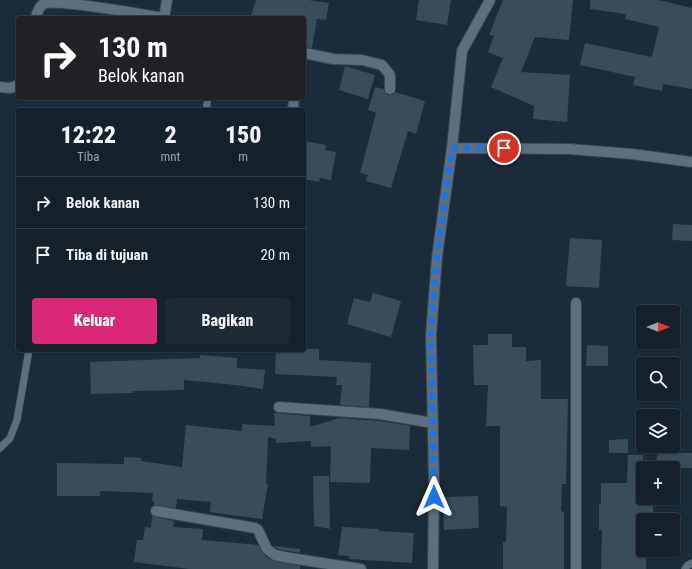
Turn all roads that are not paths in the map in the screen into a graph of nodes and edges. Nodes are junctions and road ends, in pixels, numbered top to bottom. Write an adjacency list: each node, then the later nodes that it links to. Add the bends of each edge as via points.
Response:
1 (167, 0): 6 (street)
2 (490, 0): 11 (street, via 462,51)
3 (81, 1): 4 (street, via 53,0 44,3); 5 (street)
4 (36, 16)
5 (154, 16)
6 (164, 16)
7 (306, 53): 10 (street, via 382,65 390,75)
8 (16, 86): 9 (street)
9 (0, 87)
10 (390, 89)
11 (452, 148): 12 (street, via 569,149); 16 (street, via 437,257 431,335)
12 (692, 162)
13 (576, 303): 22 (street)
14 (29, 352): 17 (lane, via 17,420 10,438)
15 (279, 406): 16 (street, via 380,414)
16 (433, 423): 21 (street)
17 (0, 448)
18 (156, 511): 20 (street, via 255,528 267,549 275,555)
19 (692, 563): 23 (lane)
20 (361, 569)
21 (433, 569)
22 (576, 569)
23 (685, 569)

